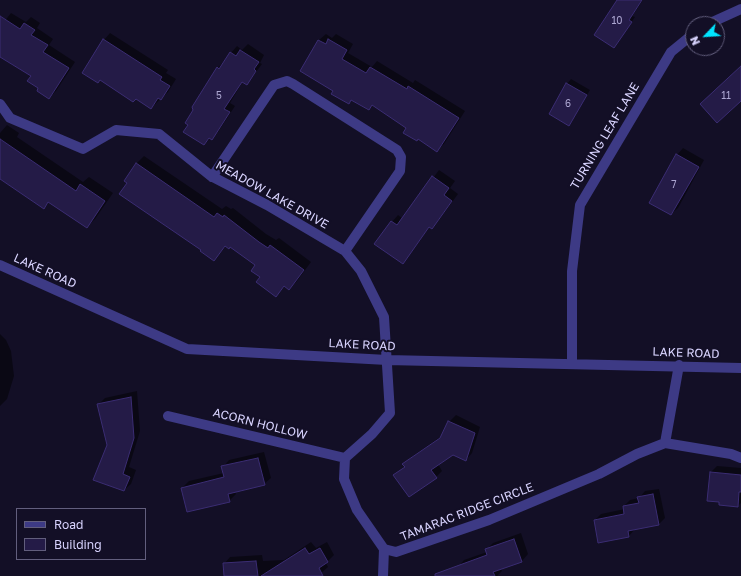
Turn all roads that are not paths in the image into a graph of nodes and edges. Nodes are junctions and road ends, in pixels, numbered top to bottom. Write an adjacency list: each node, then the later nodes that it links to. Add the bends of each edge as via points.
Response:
1 (741, 9): 2 (street)
2 (725, 16)
3 (685, 40): 9 (street, TURNING LEAF LANE, via 670,52 580,205 572,271)
4 (0, 104): 5 (street, MEADOW LAKE DRIVE, via 10,118 83,149 116,130 159,134)
5 (212, 177): 6 (street, MEADOW LAKE DRIVE); 6 (street, via 274,85 287,81 293,84 397,150 401,157 400,171)
6 (345, 251): 8 (street, MEADOW LAKE DRIVE, via 361,271 384,316)
7 (0, 265): 8 (street, LAKE ROAD, via 187,349)
8 (387, 360): 9 (street, LAKE ROAD); 14 (street, via 390,413 372,434)
9 (572, 363): 10 (street, LAKE ROAD)
10 (679, 365): 11 (street, LAKE ROAD); 13 (street)
11 (741, 368)
12 (168, 416): 14 (street, ACORN HOLLOW)
13 (665, 442): 15 (street); 16 (street, TAMARAC RIDGE CIRCLE, via 599,474 489,520 396,552)
14 (345, 458): 16 (street, via 344,479 357,510)
15 (741, 458)
16 (384, 549): 17 (street)
17 (383, 576)

